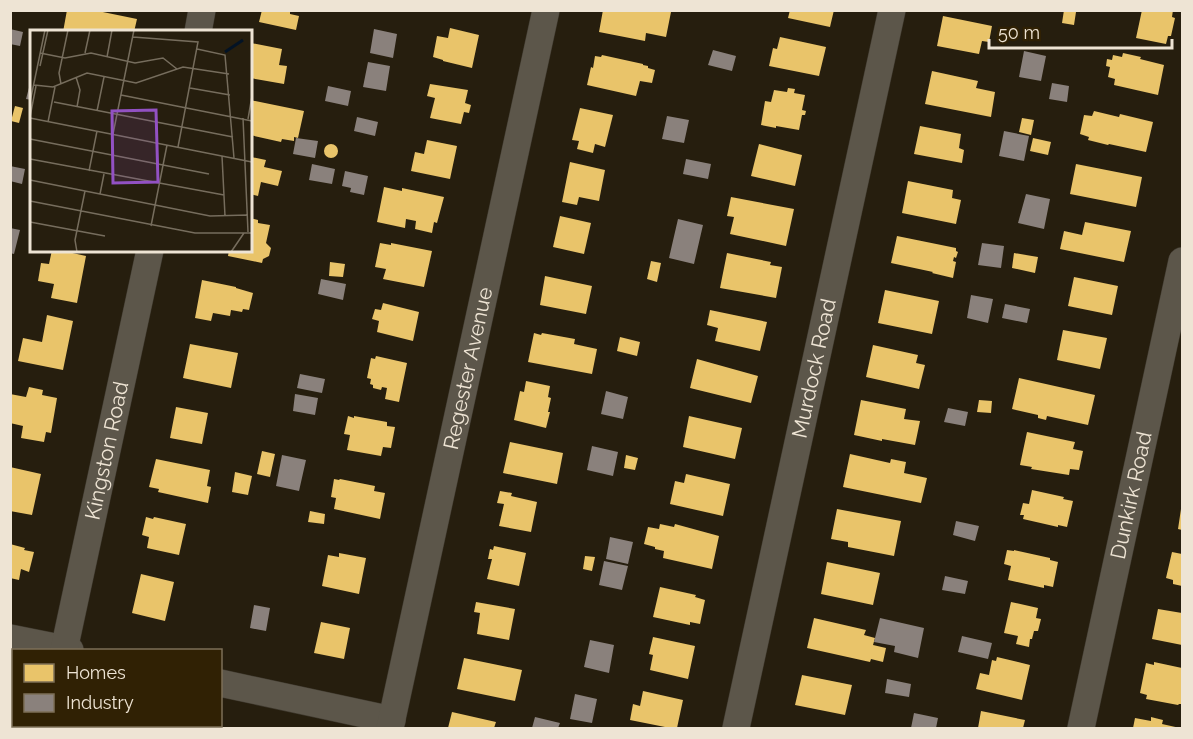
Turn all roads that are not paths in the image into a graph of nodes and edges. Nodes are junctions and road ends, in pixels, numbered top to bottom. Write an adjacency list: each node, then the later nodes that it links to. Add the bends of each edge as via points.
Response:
1 (202, 10): 4 (street)
2 (546, 10): 11 (street, Regester Avenue)
3 (892, 10): 12 (street, Murdock Road)
4 (198, 30)
5 (150, 252): 9 (street, Kingston Road)
6 (1182, 261): 13 (street, Dunkirk Road)
7 (10, 638): 8 (street)
8 (61, 649)
9 (66, 649)
10 (222, 683): 11 (street)
11 (391, 724)
12 (736, 729)
13 (1081, 729)

